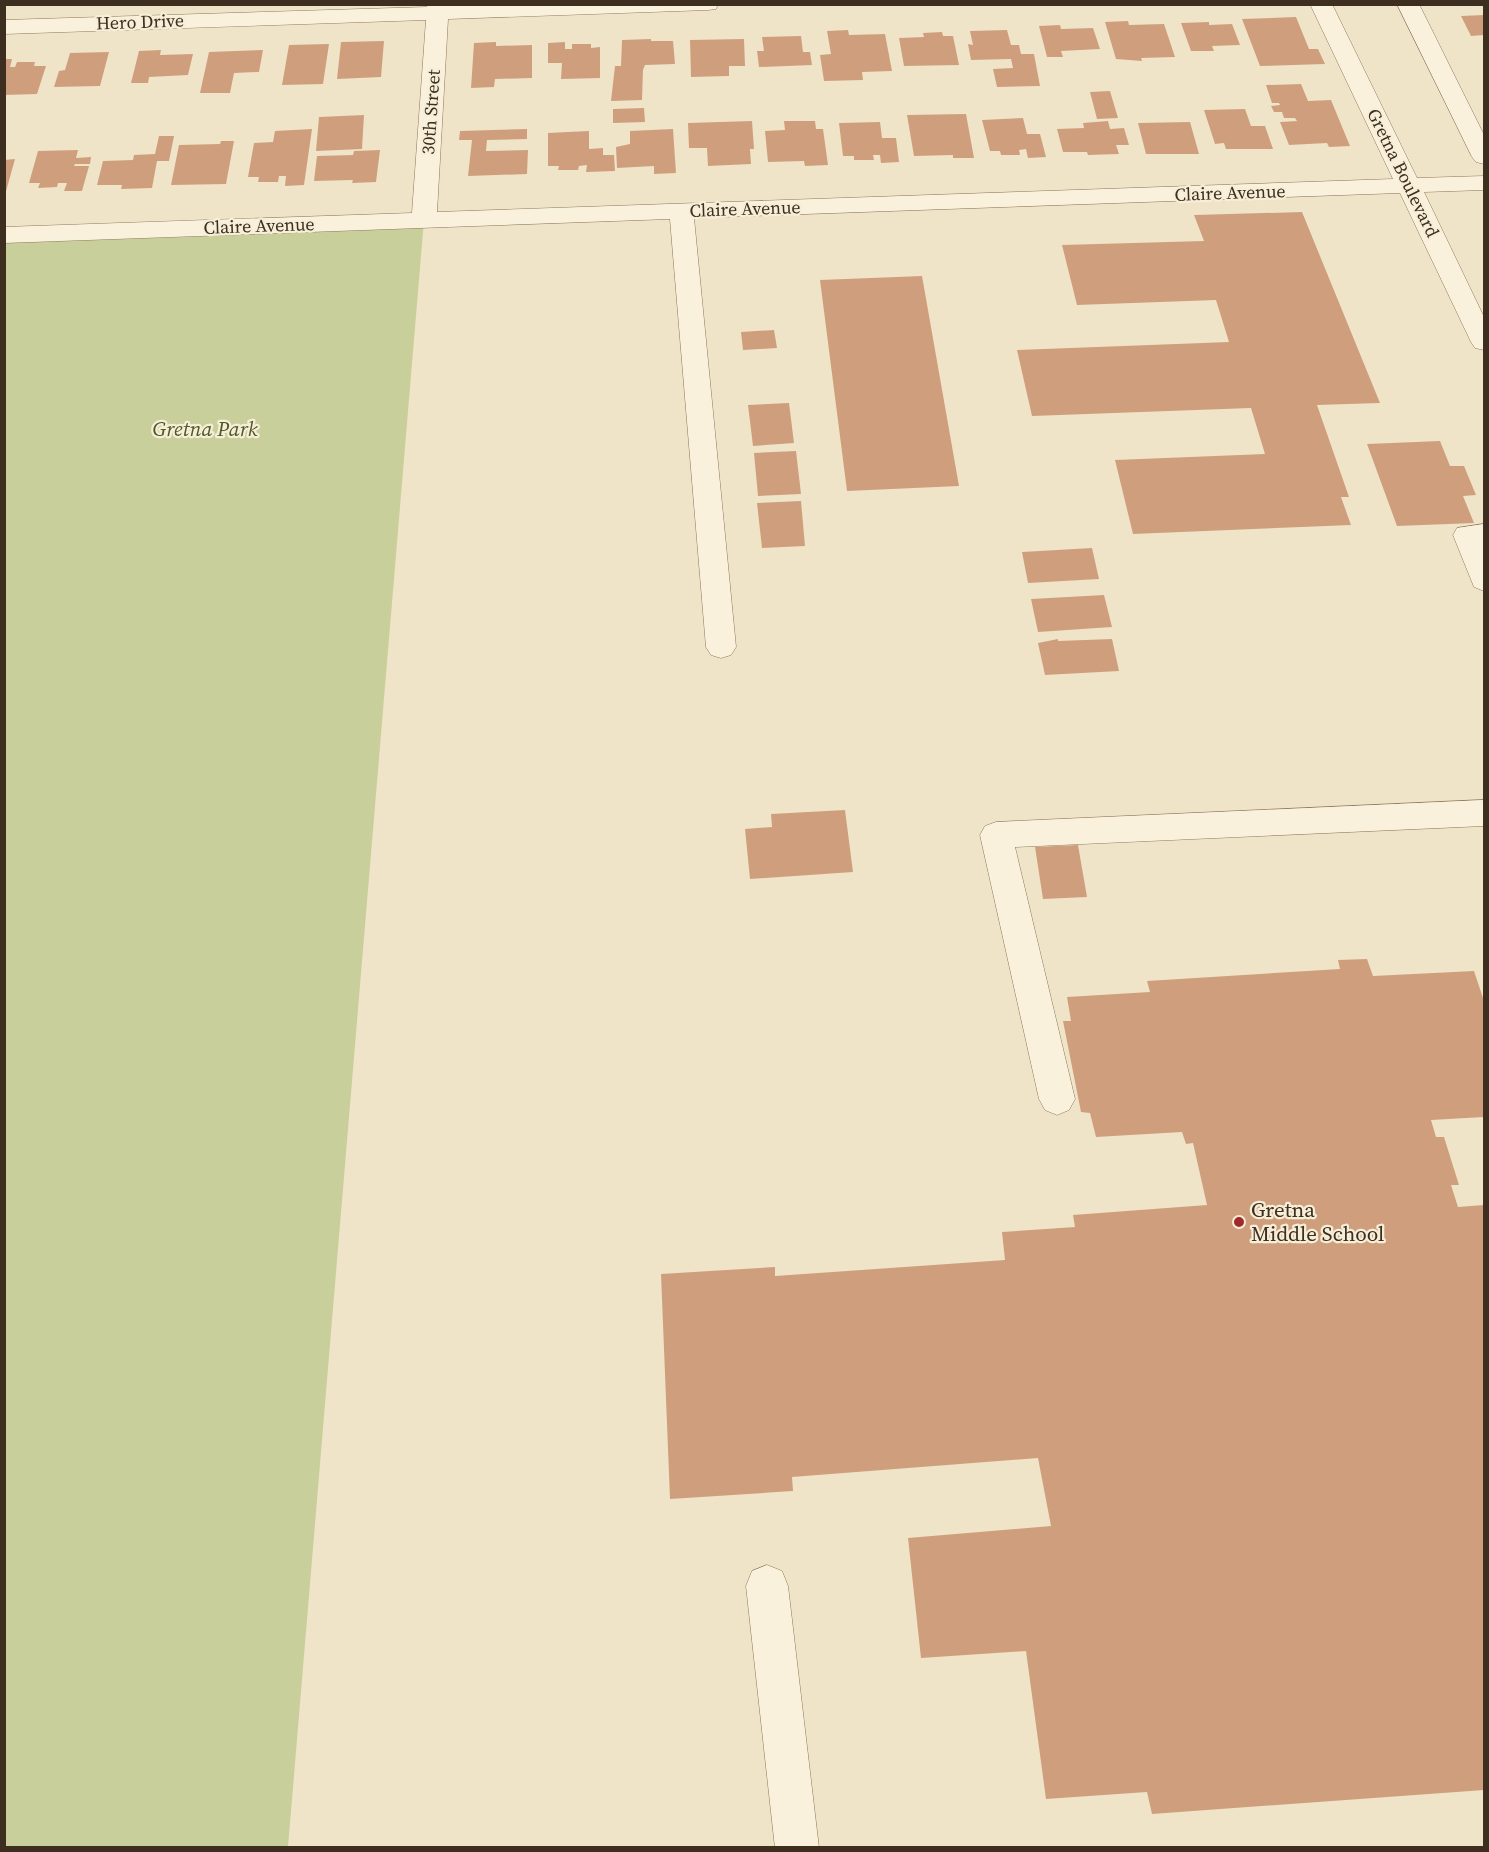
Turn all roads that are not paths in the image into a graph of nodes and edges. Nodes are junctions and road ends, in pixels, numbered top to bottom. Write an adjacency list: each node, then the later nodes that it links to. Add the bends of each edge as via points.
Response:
1 (708, 4): 4 (street, Hero Drive)
2 (1321, 4): 8 (street, Gretna Boulevard)
3 (1408, 4): 6 (street)
4 (438, 8): 5 (street, Hero Drive); 10 (street, 30th Street)
5 (4, 27)
6 (1485, 157)
7 (1485, 183): 8 (street, Claire Avenue)
8 (1410, 187): 9 (street, Claire Avenue); 12 (street, Gretna Boulevard)
9 (681, 211): 10 (street, Claire Avenue); 15 (street)
10 (424, 220): 11 (street, Claire Avenue)
11 (4, 235)
12 (1485, 342)
13 (1485, 534): 14 (street, via 1467,535)
14 (1485, 580)
15 (721, 647)
16 (1485, 813): 17 (street, via 996,835)
17 (1057, 1099)
18 (767, 1586): 19 (street)
19 (797, 1848)

